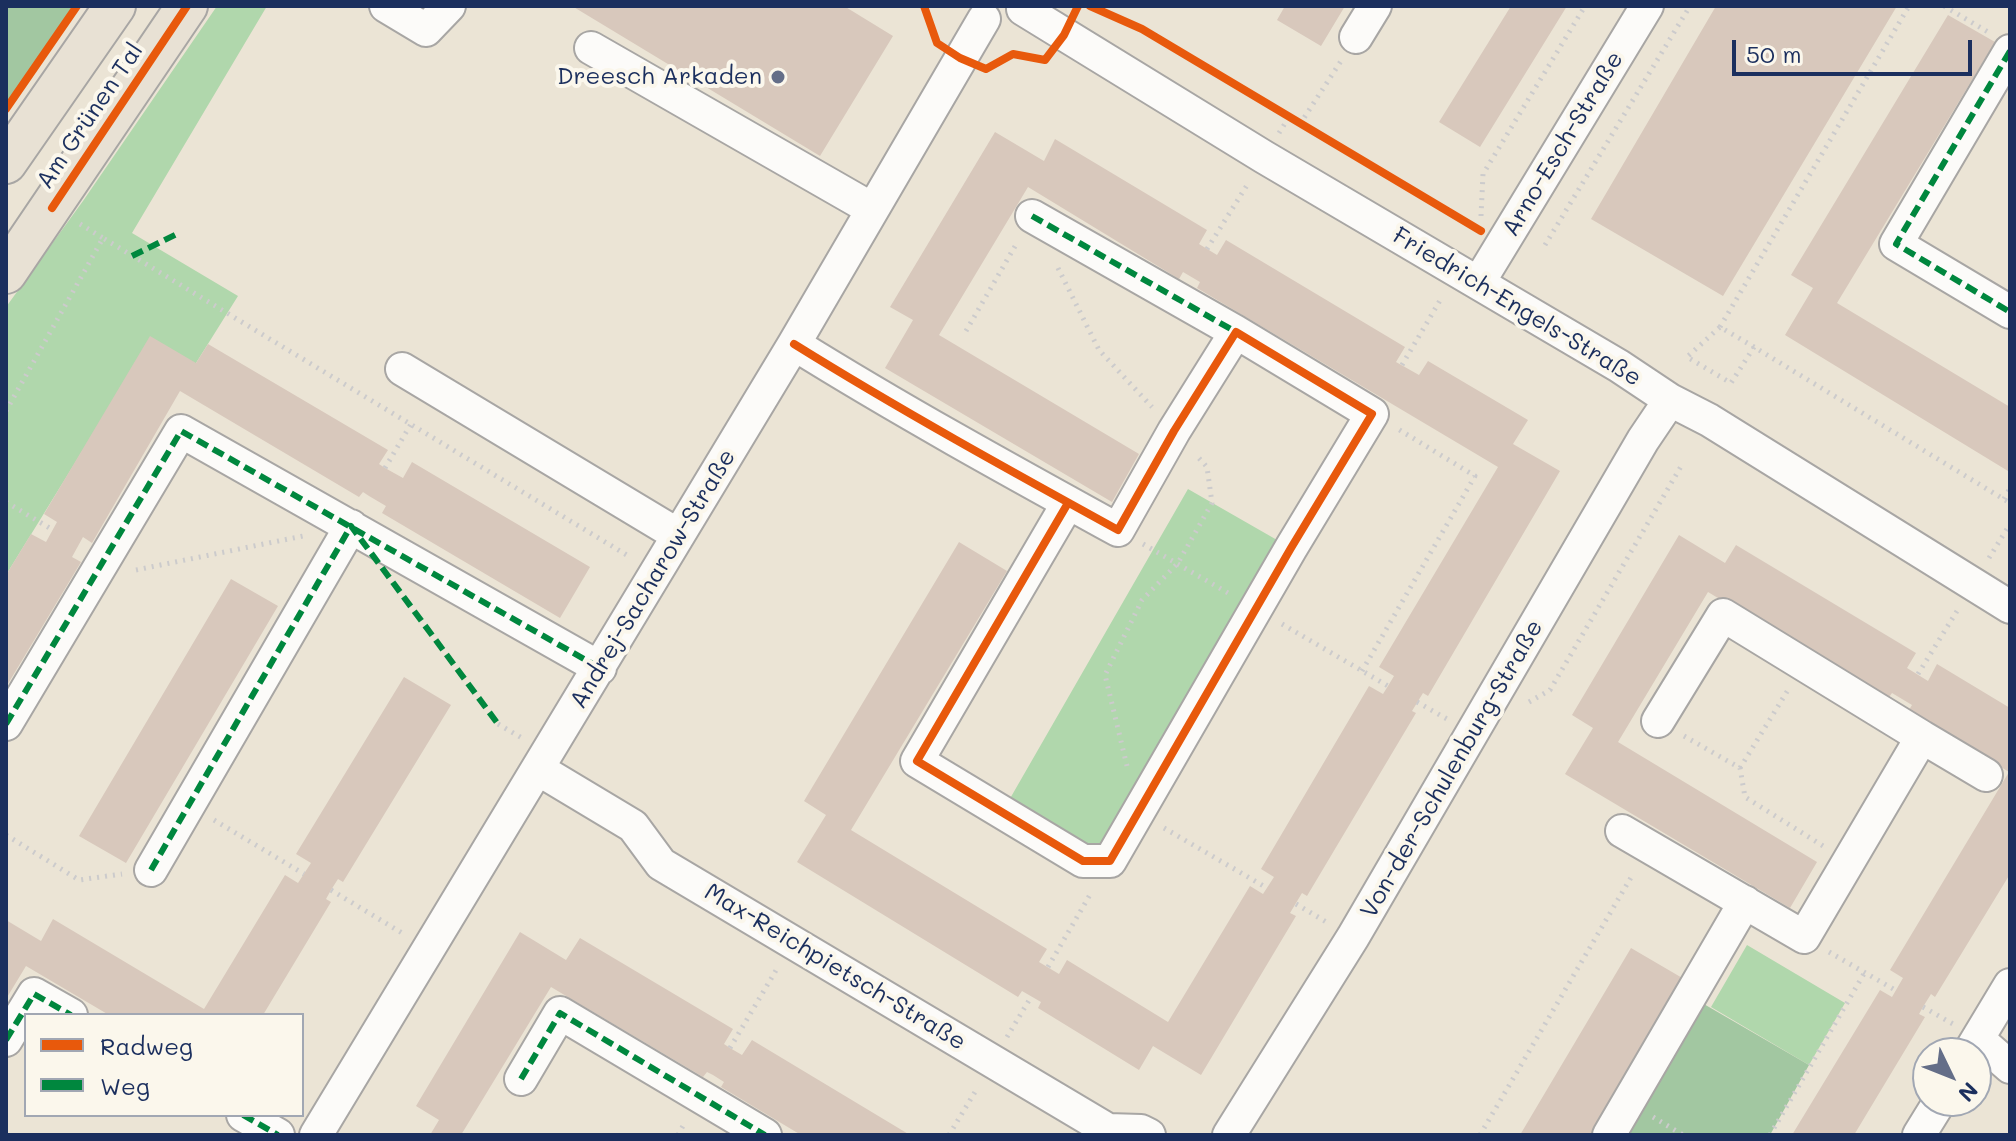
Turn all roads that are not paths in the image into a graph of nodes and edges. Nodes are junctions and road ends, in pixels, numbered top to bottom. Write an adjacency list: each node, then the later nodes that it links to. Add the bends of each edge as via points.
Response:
1 (115, 6): 12 (main road, Am Grünen Tal)
2 (187, 6): 15 (main road, Am Grünen Tal)
3 (386, 6): 4 (street, via 426,30)
4 (449, 6)
5 (1375, 6): 9 (street)
6 (1647, 6): 16 (street, Arno-Esch-Straße)
7 (1024, 8): 8 (street, Friedrich-Engels-Straße, via 998,20); 16 (street, Friedrich-Engels-Straße)
8 (972, 13): 13 (street, Andrej-Sacharow-Straße)
9 (1356, 37)
10 (2003, 44): 17 (street, via 1896,244)
11 (591, 48): 13 (street)
12 (6, 163)
13 (872, 209): 19 (street, Andrej-Sacharow-Straße)
14 (1032, 216): 18 (street)
15 (6, 273)
16 (1469, 276): 21 (street, Friedrich-Engels-Straße)
17 (2010, 312)
18 (1236, 332): 22 (street, via 1118,530); 22 (street, via 1372,414 1110,861 1083,861 917,761)
19 (794, 344): 22 (street); 24 (street, Andrej-Sacharow-Straße)
20 (402, 369): 24 (street)
21 (1670, 400): 25 (street, Friedrich-Engels-Straße); 46 (street, Von-der-Schulenburg-Straße, via 1353,937)
22 (1068, 503)
23 (351, 526): 26 (street); 28 (street, via 181,431); 33 (street)
24 (678, 535): 26 (street, Andrej-Sacharow-Straße)
25 (2010, 607)
26 (600, 668): 30 (street, Andrej-Sacharow-Straße)
27 (1658, 721): 29 (street, via 1723,615)
28 (6, 724)
29 (1922, 737): 31 (street); 34 (street, via 1804,937)
30 (538, 769): 43 (street, Andrej-Sacharow-Straße); 45 (street, Max-Reichpietsch-Straße, via 633,826 661,864 1108,1130)
31 (1986, 775)
32 (1636, 839): 34 (street)
33 (151, 870)
34 (1745, 902): 47 (street)
35 (2010, 985): 38 (street)
36 (67, 1013): 37 (street, via 34,994)
37 (6, 1040)
38 (1992, 1047)
39 (521, 1079): 44 (street, via 560,1013)
40 (246, 1117): 42 (street)
41 (1930, 1117): 48 (street)
42 (278, 1135)
43 (316, 1135)
44 (765, 1135)
45 (1149, 1135)
46 (1229, 1135)
47 (1609, 1135)
48 (1919, 1135)

